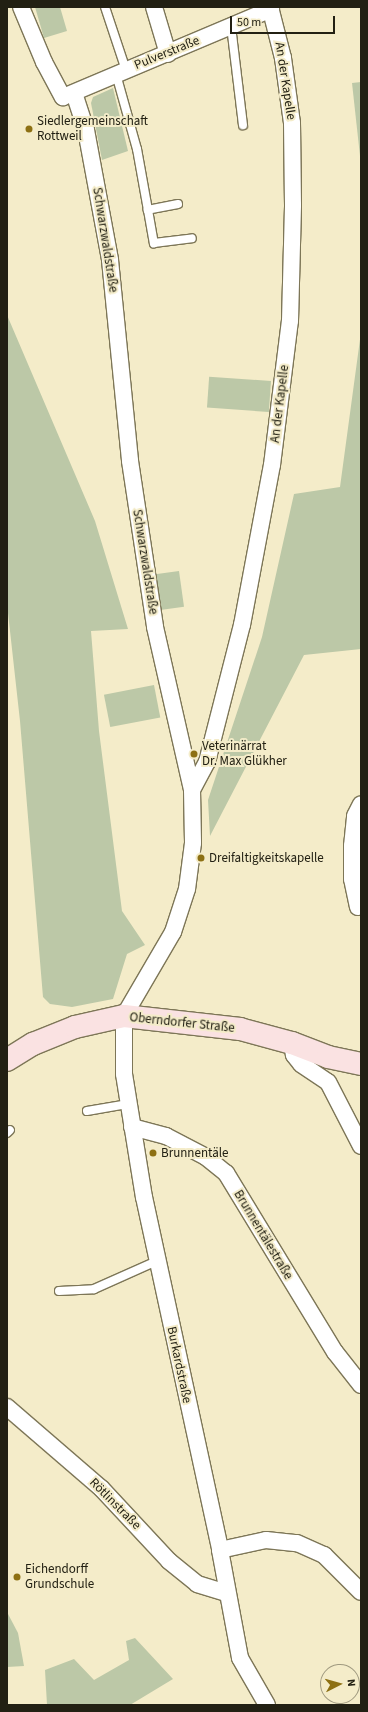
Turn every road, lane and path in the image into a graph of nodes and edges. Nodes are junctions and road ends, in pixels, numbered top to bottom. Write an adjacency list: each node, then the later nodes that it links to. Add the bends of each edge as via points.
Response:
1 (22, 7): 8 (street, Schwarzwaldstraße, via 44,62)
2 (105, 7): 7 (lane)
3 (154, 7): 6 (street)
4 (271, 8): 5 (street, Pulverstraße); 13 (street, An der Kapelle, via 283,58 292,123 290,321 272,466 242,625 206,762)
5 (231, 26): 6 (street, Pulverstraße); 9 (lane)
6 (168, 54): 7 (street, Pulverstraße)
7 (121, 72): 8 (street, Pulverstraße); 11 (lane)
8 (68, 95): 13 (street, Schwarzwaldstraße, via 86,130 110,260 130,461 155,627)
9 (243, 125)
10 (178, 204): 11 (lane)
11 (148, 210): 12 (lane, via 154,243)
12 (192, 238)
13 (192, 790): 16 (street, Schwarzwaldstraße, via 193,843 187,889 173,932)
14 (361, 804): 15 (street, via 355,816 352,846 352,879)
15 (358, 907)
16 (124, 1016): 17 (street, Oberndorfer Straße, via 232,1028); 18 (street, Oberndorfer Straße, via 75,1027 33,1044); 20 (street, Burkardstraße, via 124,1074)
17 (292, 1043): 19 (street, Oberndorfer Straße, via 328,1057); 23 (street, via 294,1055 301,1064 328,1082)
18 (7, 1060)
19 (361, 1064)
20 (128, 1104): 21 (lane); 22 (street, Burkardstraße)
21 (87, 1111)
22 (132, 1127): 24 (street, Burkardstraße); 26 (street, Brunnentälestraße, via 166,1136 206,1157 226,1173 335,1352)
23 (361, 1146)
24 (156, 1261): 25 (lane, via 94,1289); 28 (street, Burkardstraße)
25 (59, 1291)
26 (361, 1385)
27 (7, 1407): 30 (street, Rötlinstraße, via 101,1488 169,1561 197,1584)
28 (220, 1550): 29 (street, via 266,1540 297,1542 324,1555); 30 (street, Burkardstraße)
29 (361, 1592)
30 (226, 1594): 31 (street, Burkardstraße, via 240,1658)
31 (267, 1705)

